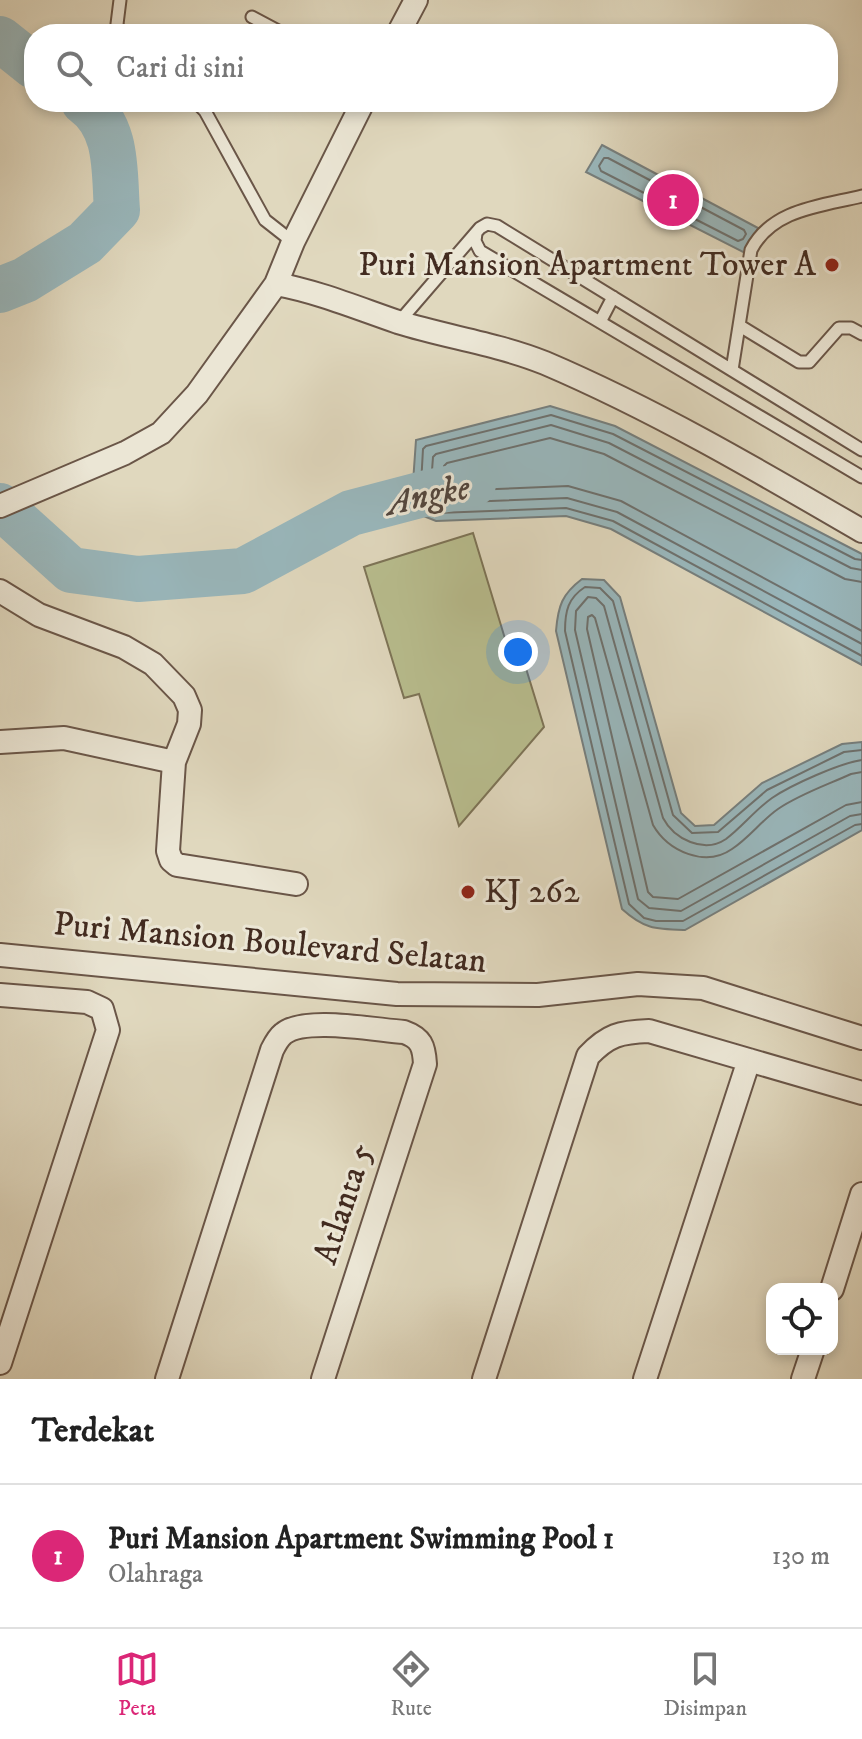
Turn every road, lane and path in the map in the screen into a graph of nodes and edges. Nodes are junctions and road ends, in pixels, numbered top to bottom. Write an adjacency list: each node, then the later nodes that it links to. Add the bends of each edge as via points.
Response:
1 (120, 0): 4 (lane)
2 (416, 0): 6 (street)
3 (252, 17): 5 (lane)
4 (117, 24)
5 (265, 24)
6 (403, 24)
7 (206, 112): 11 (lane, via 265,220)
8 (358, 112): 11 (street)
9 (862, 196): 16 (lane, via 788,215 768,227 751,250)
10 (476, 233): 13 (lane, via 487,224 497,226); 14 (lane); 15 (lane, via 480,251)
11 (293, 242): 12 (street)
12 (276, 284): 14 (street, via 313,291); 21 (street, via 197,394 161,433)
13 (613, 297): 15 (lane); 18 (lane)
14 (399, 322): 22 (street, via 542,362 756,469)
15 (600, 322): 20 (lane)
16 (740, 326): 17 (lane, via 799,362 809,362 839,328); 18 (lane)
17 (862, 334)
18 (732, 370): 19 (lane)
19 (862, 450)
20 (862, 477)
21 (0, 506)
22 (862, 531)
23 (0, 591): 25 (street, via 39,615 124,647 153,664 184,696 190,710)
24 (0, 742): 25 (street, via 64,738)
25 (174, 762): 26 (street, via 171,860)
26 (296, 884)
27 (0, 955): 29 (street, Puri Mansion Boulevard Selatan, via 397,994 538,995 638,984 703,988)
28 (0, 995): 35 (street, via 87,1002 102,1009 108,1030)
29 (862, 1038)
30 (749, 1060): 31 (street); 38 (street, via 649,1031 604,1040 588,1056); 39 (street)
31 (862, 1093)
32 (862, 1194): 33 (street)
33 (834, 1283)
34 (811, 1355): 40 (street)
35 (0, 1363)
36 (167, 1379): 37 (street, Atlanta 5, via 280,1035 310,1025 404,1032 417,1036 425,1048 425,1064)
37 (323, 1379)
38 (484, 1379)
39 (645, 1379)
40 (803, 1379)

